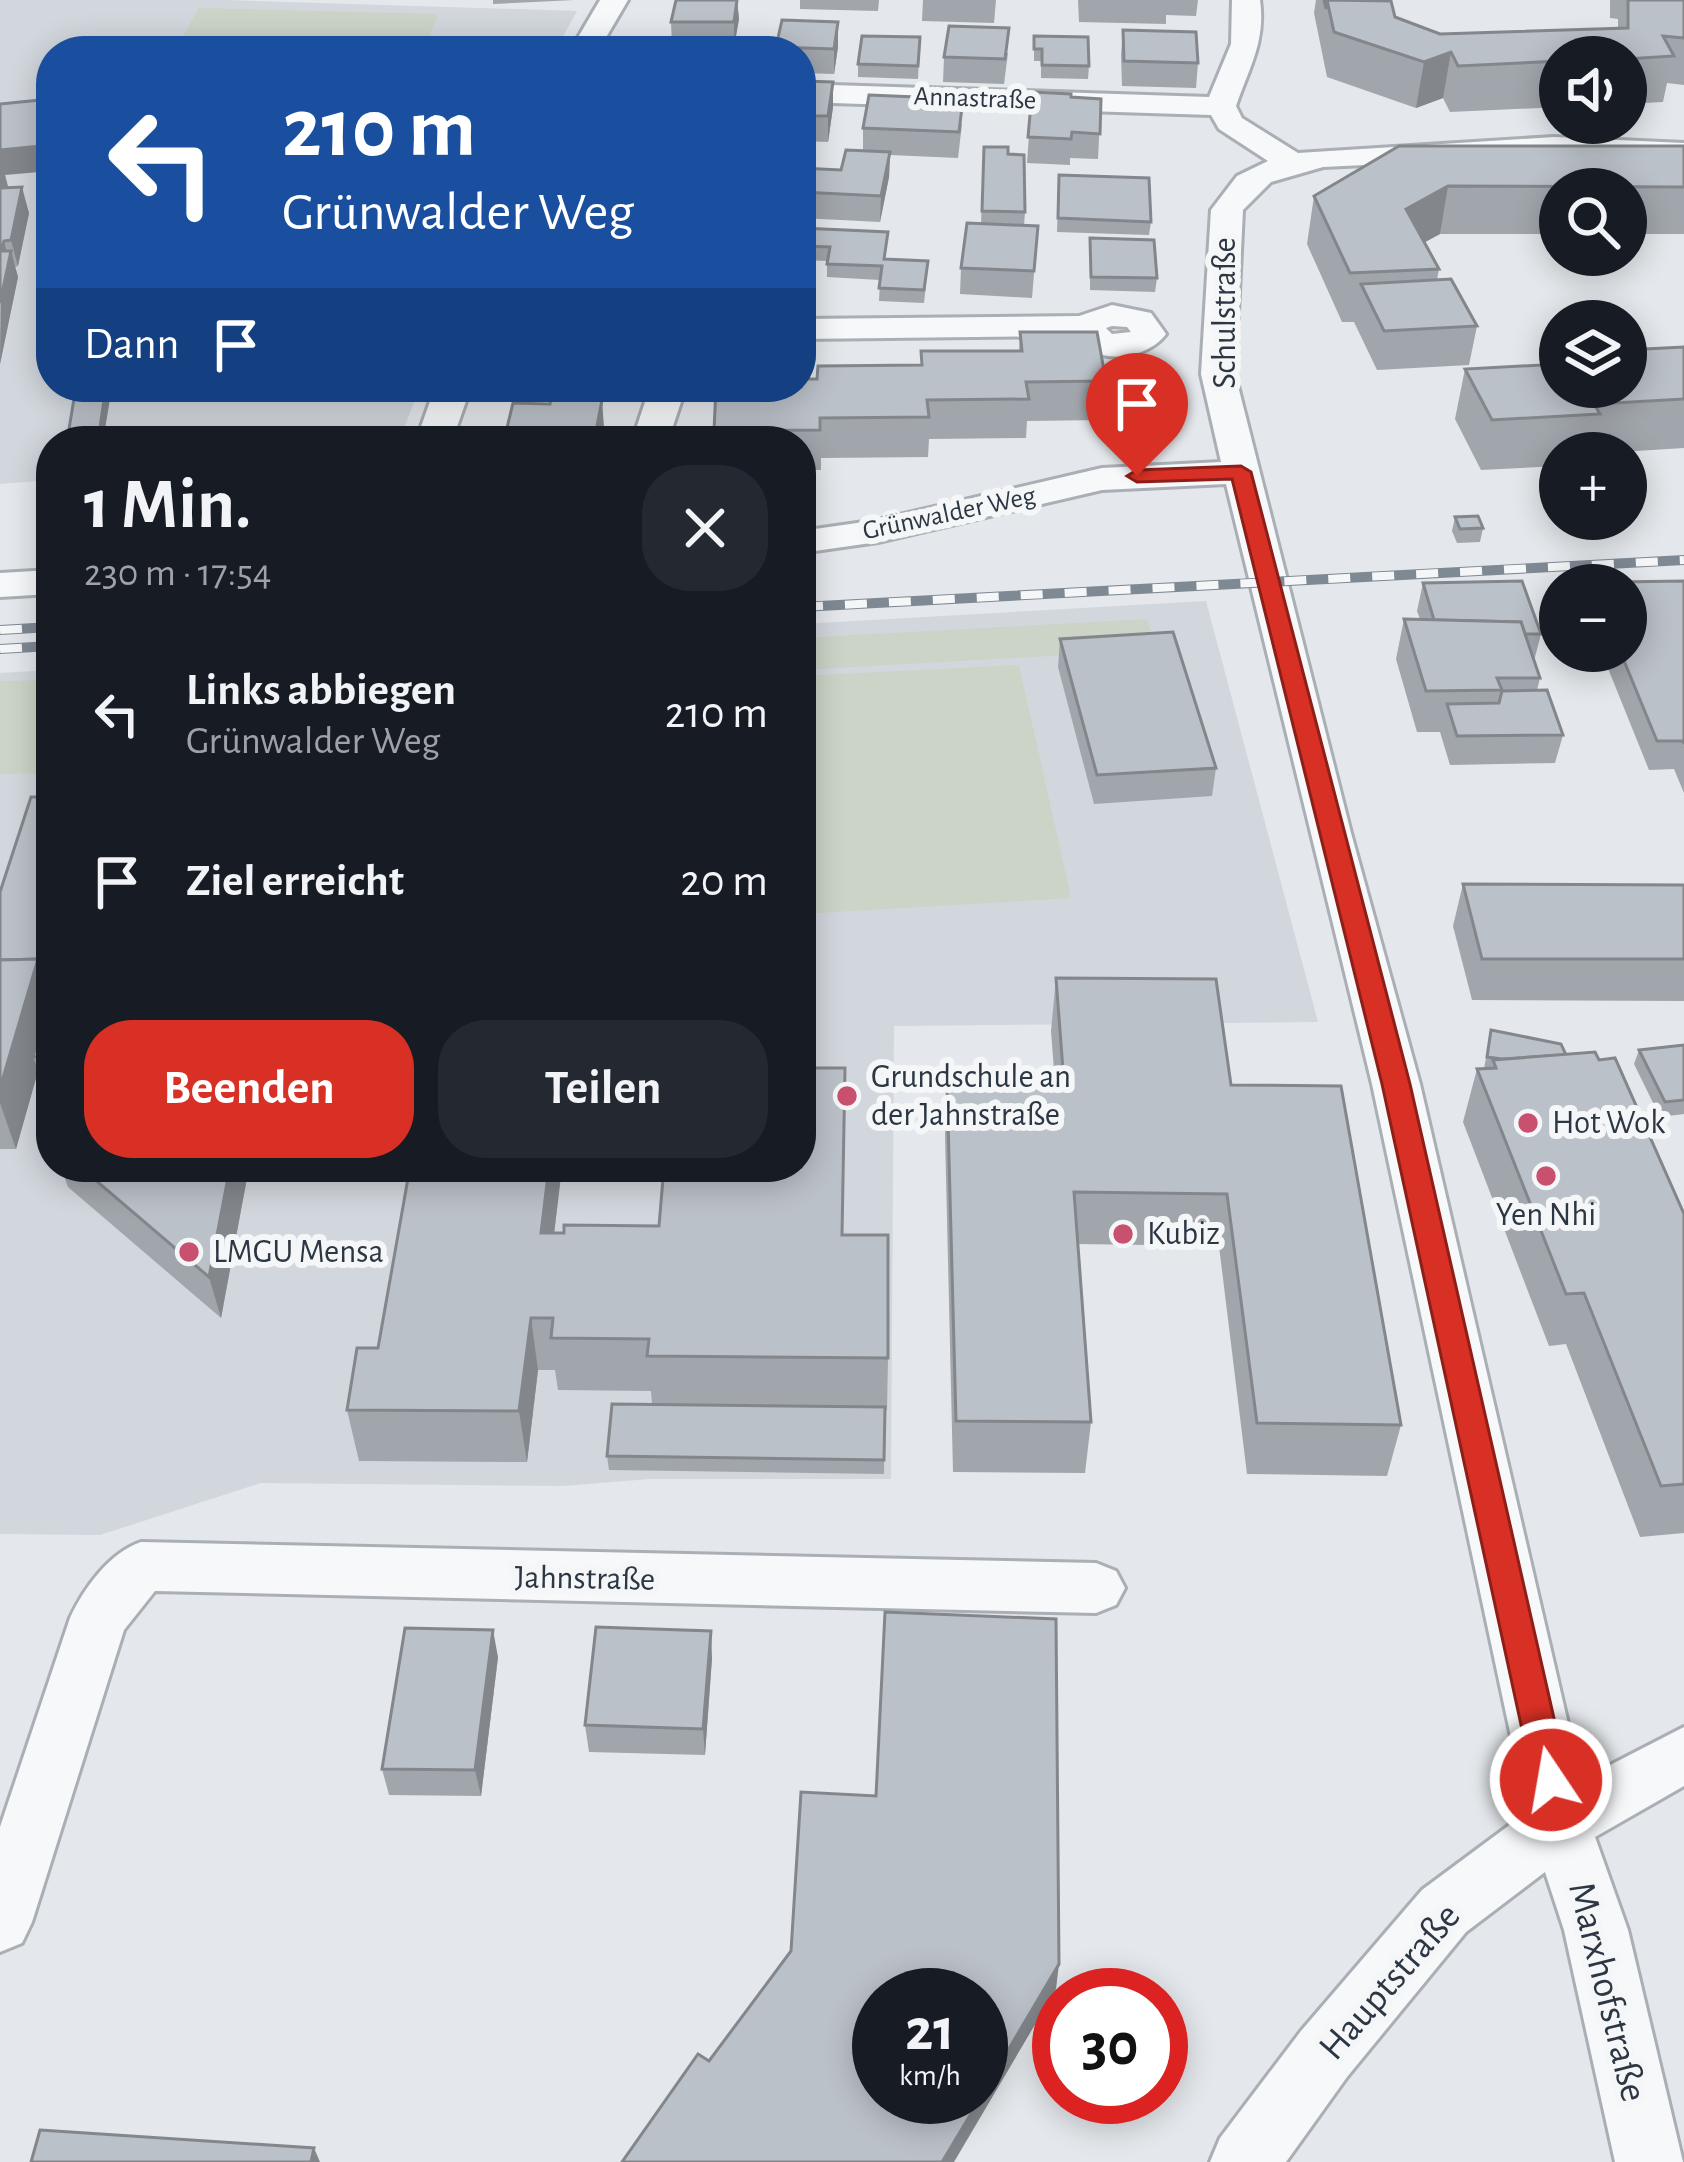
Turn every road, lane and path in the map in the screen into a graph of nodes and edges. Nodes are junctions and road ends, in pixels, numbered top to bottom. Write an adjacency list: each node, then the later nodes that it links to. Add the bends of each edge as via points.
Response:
1 (614, 0): 3 (street)
2 (1246, 0): 5 (street, via 1246,57)
3 (593, 36)
4 (816, 93): 5 (street, Annastraße)
5 (1221, 106): 7 (street, via 1230,123)
6 (1684, 152): 7 (street, Schulstraße, via 1562,147)
7 (1294, 164): 10 (street, Schulstraße, via 1262,173 1227,210 1218,374)
8 (1088, 326): 9 (street)
9 (816, 328)
10 (1241, 472): 11 (street, Grünwalder Weg, via 1102,479); 16 (street, Schulstraße, via 1396,1084)
11 (816, 540)
12 (36, 583): 13 (street)
13 (0, 585)
14 (1096, 1588): 17 (street, Jahnstraße, via 141,1566 99,1618)
15 (1684, 1754): 16 (street, Hauptstraße)
16 (1561, 1824): 18 (street, Hauptstraße, via 1444,1912); 19 (street, Marxhofstraße, via 1596,1930)
17 (0, 1922)
18 (1244, 2162)
19 (1649, 2162)

